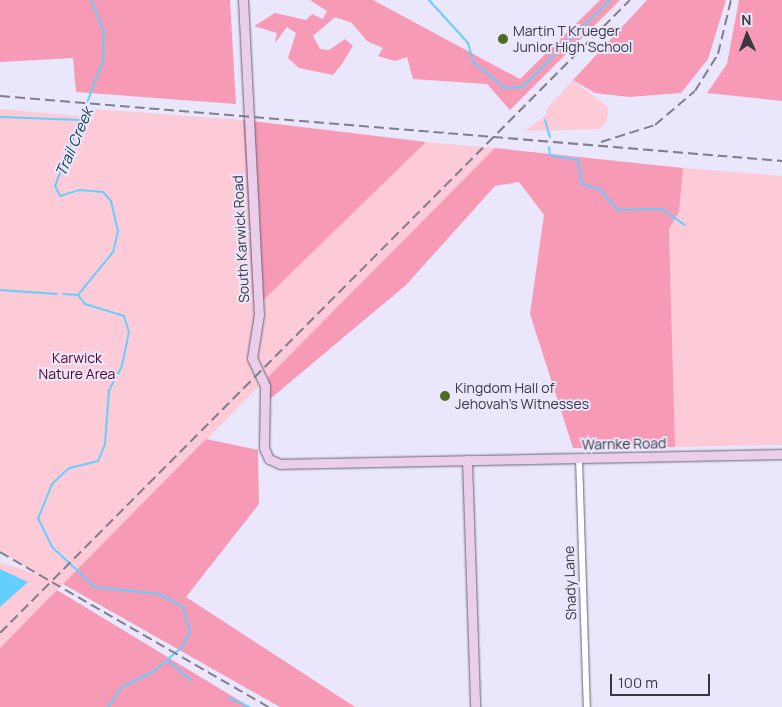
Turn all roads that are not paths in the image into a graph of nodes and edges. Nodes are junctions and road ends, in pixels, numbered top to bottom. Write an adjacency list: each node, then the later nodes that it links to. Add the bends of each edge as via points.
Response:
1 (243, 0): 5 (street, South Karwick Road, via 259,314 252,358 265,386 264,448 269,459)
2 (782, 454): 3 (street, Warnke Road)
3 (579, 458): 4 (street, Warnke Road); 7 (street, Shady Lane)
4 (467, 460): 5 (street, Warnke Road); 6 (street)
5 (280, 464)
6 (475, 707)
7 (587, 707)

